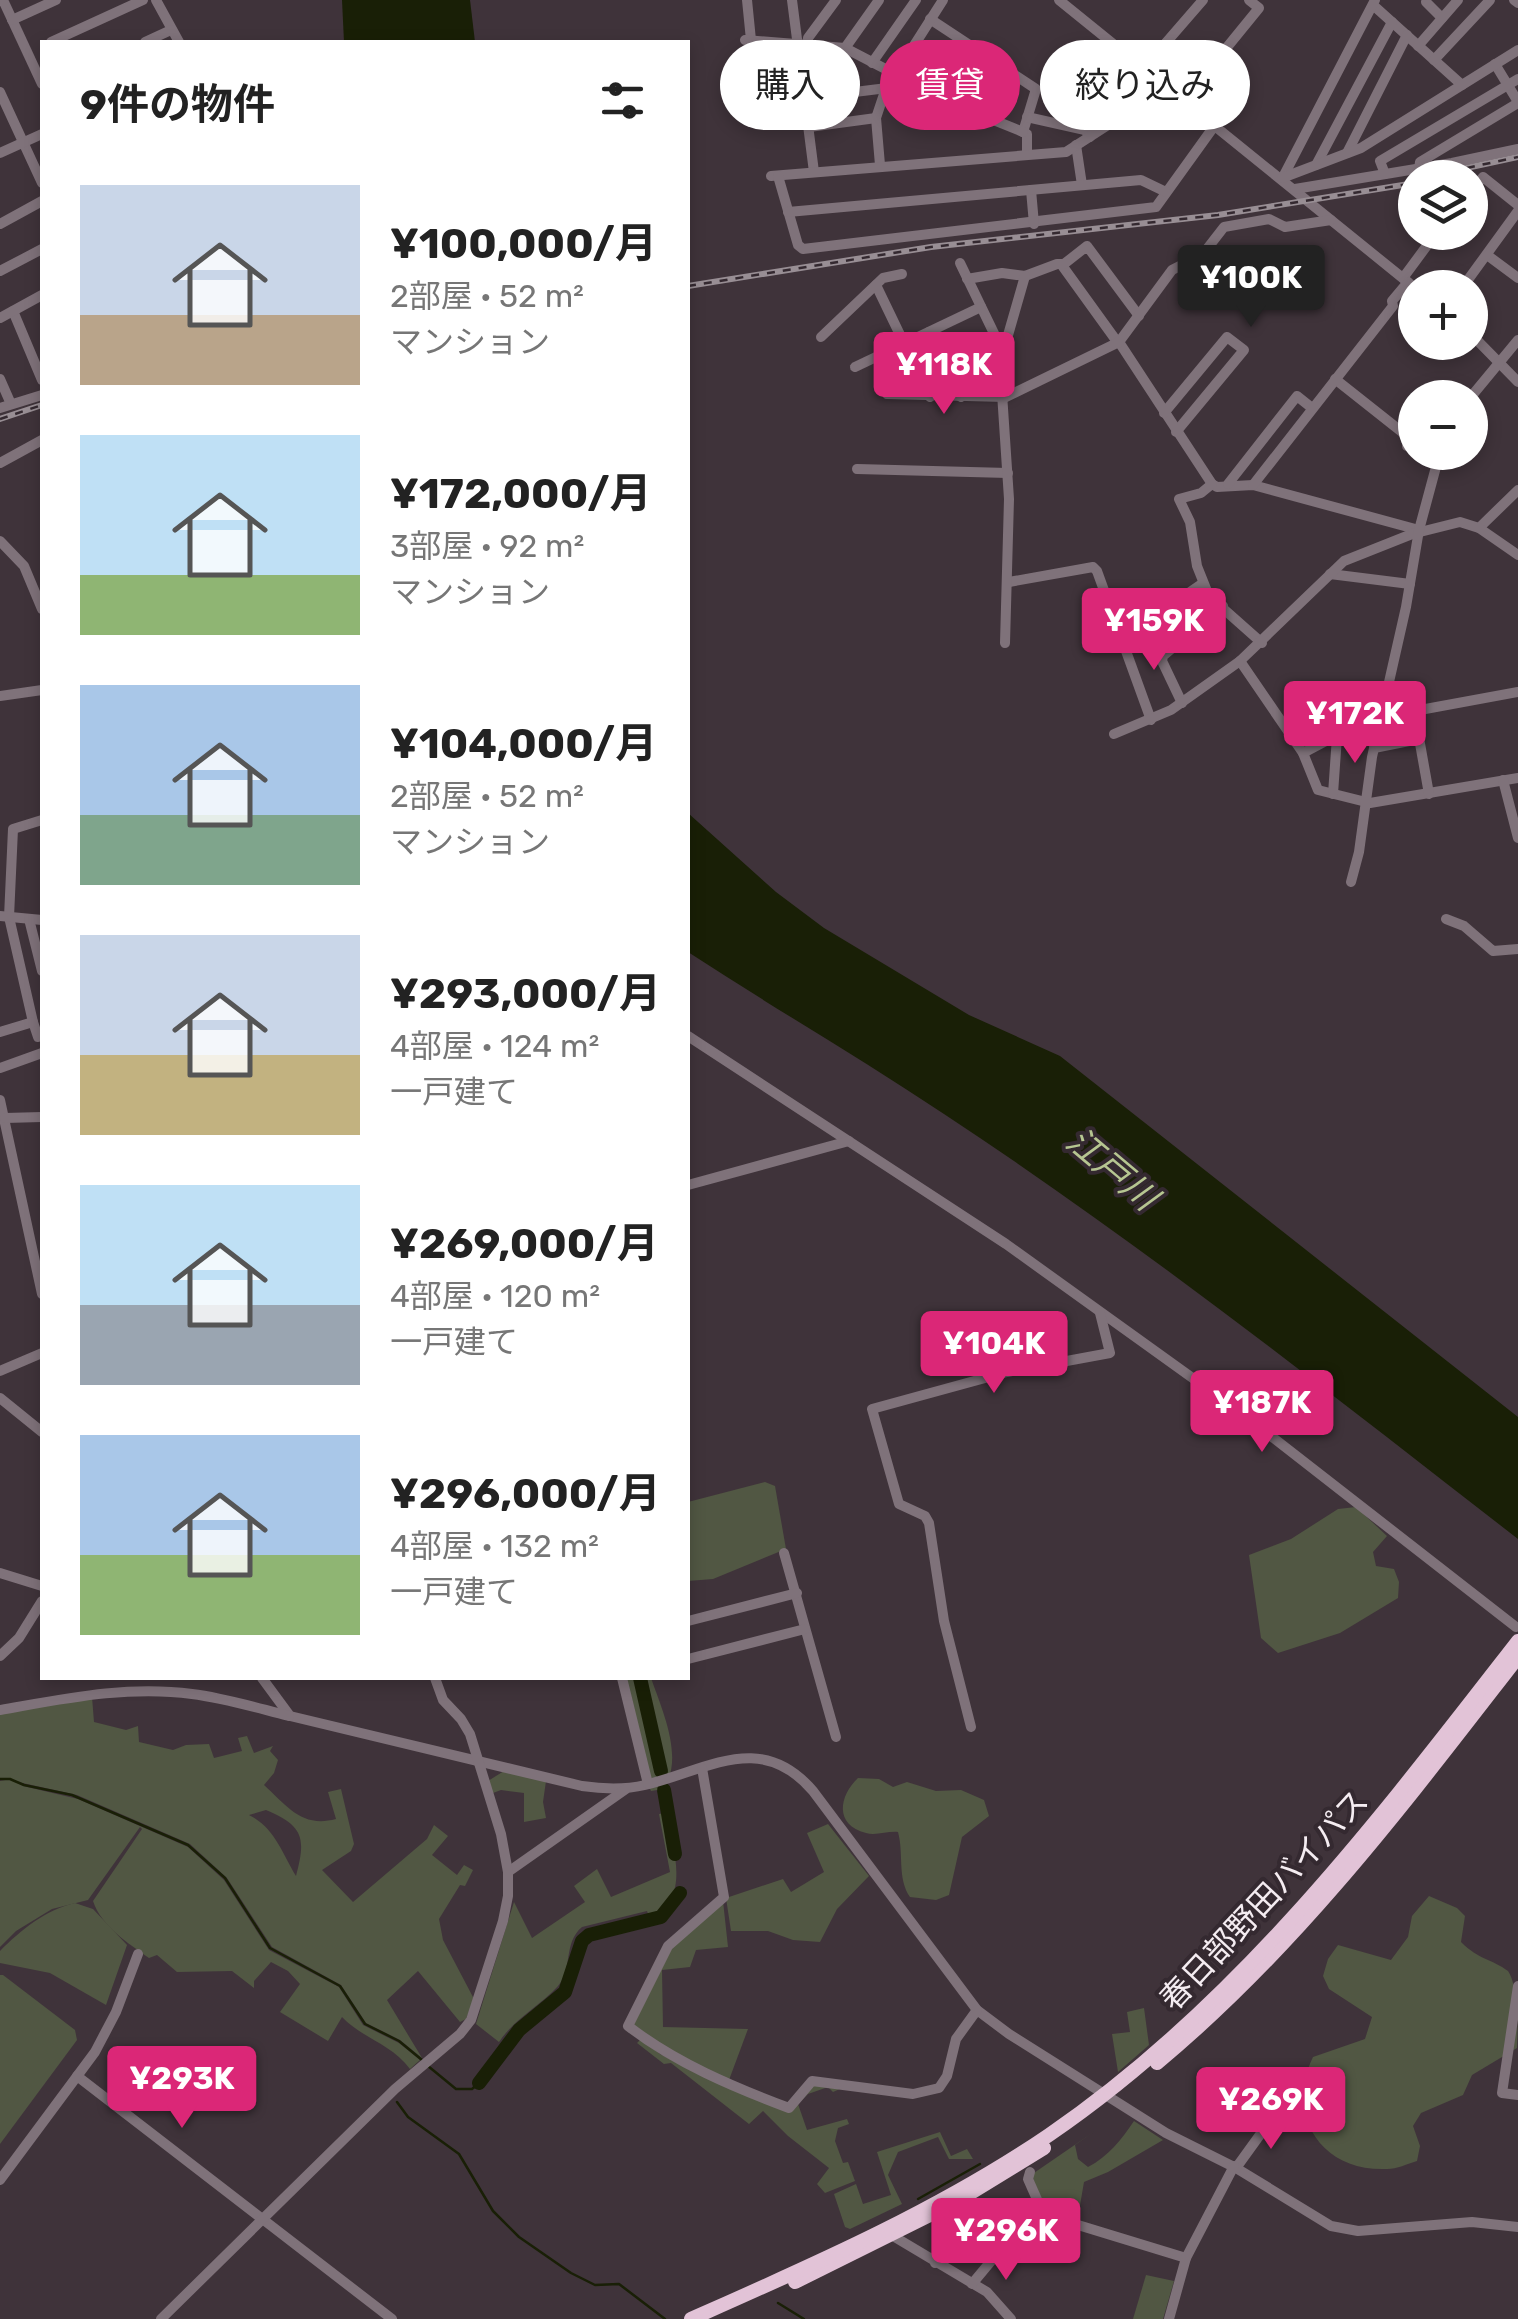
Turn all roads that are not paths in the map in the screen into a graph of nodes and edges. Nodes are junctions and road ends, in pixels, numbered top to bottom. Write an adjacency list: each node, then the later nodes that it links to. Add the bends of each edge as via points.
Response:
1 (3, 0): 20 (street)
2 (56, 0): 20 (street)
3 (143, 0): 24 (street)
4 (156, 0): 22 (street)
5 (747, 0): 27 (street)
6 (792, 0): 28 (street)
7 (836, 0): 29 (street)
8 (878, 0): 30 (street)
9 (916, 0): 41 (street)
10 (943, 0): 19 (street)
11 (1059, 0): 32 (street)
12 (1204, 0): 33 (street)
13 (1249, 0): 34 (street, via 1259,8)
14 (1458, 0): 18 (street)
15 (1490, 0): 40 (street)
16 (1374, 2): 21 (street); 74 (street)
17 (1426, 2): 18 (street)
18 (1442, 18): 35 (street)
19 (930, 19): 31 (street); 50 (street, via 1036,89)
20 (12, 20): 38 (street)
21 (1392, 22): 23 (street); 70 (street)
22 (171, 30): 25 (street); 26 (street)
23 (1407, 35): 35 (street); 66 (street)
24 (55, 40)
25 (148, 40)
26 (178, 40)
27 (748, 40)
28 (801, 40)
29 (806, 40)
30 (850, 40)
31 (917, 40)
32 (1109, 40)
33 (1169, 40)
34 (1233, 40)
35 (1418, 46): 40 (street)
36 (40, 47): 38 (street)
37 (1518, 50): 42 (street)
38 (28, 53): 44 (street)
39 (860, 56): 41 (street)
40 (1434, 60): 46 (street)
41 (872, 63): 43 (street)
42 (1495, 64): 45 (street); 46 (street)
43 (880, 68)
44 (40, 80)
45 (1513, 82): 48 (street); 73 (street, via 1380,161)
46 (1462, 85): 66 (street)
47 (0, 92): 61 (street)
48 (1518, 102): 67 (street)
49 (880, 107): 51 (street)
50 (1027, 117): 58 (street); 60 (street, via 1085,130)
51 (876, 118): 52 (street); 69 (street)
52 (860, 120)
53 (809, 130): 71 (street)
54 (1018, 130): 58 (street)
55 (1101, 130): 60 (street)
56 (1211, 130): 80 (street)
57 (1219, 130): 74 (street)
58 (1023, 132): 65 (street)
59 (40, 135): 61 (street)
60 (1090, 137): 62 (street)
61 (23, 142): 64 (street); 75 (street)
62 (1076, 145): 65 (street, via 1066,152); 77 (street)
63 (1518, 149): 68 (street)
64 (0, 153)
65 (1027, 154): 69 (street)
66 (1346, 154): 70 (street)
67 (1423, 160)
68 (1461, 160)
69 (880, 165): 71 (street)
70 (1316, 166): 74 (street)
71 (814, 172): 83 (street, via 774,176)
72 (1398, 172): 73 (street)
73 (1385, 174): 78 (street)
74 (1282, 178): 78 (street)
75 (40, 180)
76 (1488, 181): 82 (street)
77 (1082, 185): 79 (street); 80 (street, via 1141,180)
78 (1295, 188): 84 (street)
79 (1031, 190): 83 (street); 86 (street)
80 (1166, 192): 86 (street, via 1156,208)
81 (40, 202): 85 (street)
82 (1518, 208): 88 (street)
83 (788, 212): 86 (street, via 804,250)
84 (1331, 220): 94 (street); 103 (street, via 1284,227 1268,219 1224,227 1204,254 1172,270)
85 (0, 224)
86 (1034, 224)
87 (40, 250): 92 (street)
88 (1487, 255): 91 (street); 96 (street)
89 (960, 263): 97 (street)
90 (1061, 264): 95 (street); 103 (street, via 1087,246); 108 (street)
91 (1476, 270)
92 (0, 271)
93 (902, 274): 98 (street)
94 (1398, 274)
95 (1025, 276): 97 (street, via 1002,272); 110 (street)
96 (1518, 278)
97 (967, 279): 101 (street)
98 (876, 284): 106 (street); 109 (street)
99 (1398, 294): 117 (street)
100 (40, 296): 102 (street)
101 (981, 308): 105 (street); 110 (street)
102 (13, 310): 104 (street); 114 (street)
103 (1139, 316): 108 (street)
104 (0, 318)
105 (929, 332): 109 (street); 124 (street)
106 (821, 337)
107 (1518, 340): 112 (street)
108 (1118, 343): 125 (street); 128 (street)
109 (904, 344): 113 (street); 123 (street)
110 (1003, 352): 125 (street)
111 (1488, 354): 112 (street)
112 (1498, 365): 118 (street); 119 (street)
113 (856, 367)
114 (40, 375)
115 (1195, 376): 120 (street); 120 (street, via 1227,337 1244,350); 128 (street)
116 (0, 379): 126 (street)
117 (1336, 379): 127 (street); 129 (street)
118 (1485, 380)
119 (1518, 382)
120 (1211, 389): 130 (street)
121 (887, 394): 123 (street)
122 (40, 396): 126 (street)
123 (930, 397): 124 (street)
124 (961, 398): 125 (street)
125 (1002, 398): 135 (street)
126 (5, 406)
127 (1312, 408): 137 (street, via 1297,396); 138 (street)
128 (1164, 413): 130 (street)
129 (1398, 429)
130 (1176, 432): 136 (street)
131 (40, 441): 132 (street)
132 (0, 464)
133 (857, 469): 135 (street)
134 (1431, 470): 141 (street)
135 (1008, 472): 145 (street)
136 (1212, 484): 137 (street); 146 (street, via 1179,499)
137 (1228, 484): 138 (street)
138 (1253, 486): 141 (street)
139 (1518, 490): 140 (street)
140 (1479, 528): 141 (street, via 1460,522); 143 (street)
141 (1418, 531): 144 (street, via 1344,561); 147 (street)
142 (0, 541): 148 (street, via 24,566)
143 (1518, 556)
144 (1330, 574): 147 (street); 152 (street)
145 (1009, 582): 150 (street, via 1093,567); 151 (street)
146 (1203, 583): 149 (street); 150 (street)
147 (1410, 584): 160 (street)
148 (40, 604)
149 (1223, 606): 152 (street); 157 (street, via 1163,656)
150 (1120, 640): 159 (street)
151 (1005, 643)
152 (1262, 643): 153 (street)
153 (1240, 661): 157 (street); 165 (street)
154 (40, 690): 156 (street)
155 (1517, 695): 158 (street)
156 (0, 696)
157 (1182, 703): 159 (street)
158 (1414, 710): 160 (street); 163 (street)
159 (1151, 720): 161 (street)
160 (1380, 721): 162 (street, via 1338,722); 164 (street)
161 (1114, 734)
162 (1337, 735): 165 (street); 168 (street)
163 (1420, 739): 164 (street); 169 (street)
164 (1374, 748): 170 (street)
165 (1303, 753): 168 (street, via 1314,785)
166 (1518, 778): 167 (street)
167 (1504, 780): 169 (street); 172 (street)
168 (1333, 794): 170 (street)
169 (1430, 794): 170 (street)
170 (1364, 804): 173 (street)
171 (40, 821): 174 (street, via 13,829)
172 (1518, 838)
173 (1351, 882)
174 (4, 916): 175 (street); 181 (street)
175 (30, 919): 177 (street); 179 (street)
176 (1446, 919): 178 (street, via 1493,951)
177 (40, 920)
178 (1518, 949)
179 (40, 962)
180 (40, 988): 181 (street)
181 (26, 992): 182 (street)
182 (33, 1022): 183 (street); 184 (street)
183 (0, 1032)
184 (40, 1034)
185 (690, 1037): 191 (street)
186 (40, 1053): 187 (street)
187 (0, 1068)
188 (0, 1100): 190 (street)
189 (40, 1116): 190 (street)
190 (5, 1118): 193 (street)
191 (849, 1141): 192 (street); 194 (street)
192 (690, 1184)
193 (40, 1284)
194 (1100, 1312): 206 (street, via 1244,1415); 215 (street, via 1110,1352 872,1410 899,1504 929,1523 944,1621)
195 (40, 1354): 196 (street)
196 (0, 1371)
197 (0, 1398): 198 (street)
198 (40, 1430)
199 (784, 1553): 202 (street)
200 (0, 1573): 201 (street)
201 (40, 1585)
202 (797, 1592): 204 (street); 205 (street)
203 (40, 1604): 207 (street)
204 (690, 1620)
205 (805, 1629): 209 (street); 216 (street)
206 (1517, 1634): 227 (highway, 春日部野田バイパス, via 1344,1861 1248,1967)
207 (0, 1656)
208 (1518, 1657): 227 (highway, 春日部野田バイパス, via 1399,1811 1267,1960 1188,2038)
209 (690, 1658)
210 (263, 1680): 214 (street)
211 (436, 1680): 217 (street, via 443,1700 468,1728)
212 (623, 1680): 219 (street)
213 (0, 1710): 214 (street, via 100,1693 161,1691)
214 (290, 1716): 217 (street)
215 (971, 1727)
216 (836, 1737)
217 (478, 1762): 220 (street, via 582,1786); 221 (street)
218 (702, 1768): 219 (street); 224 (street, via 764,1759 803,1779); 224 (street, via 724,1898 668,1946 628,2026 661,2052 789,2108 812,2081 922,2094 938,2088 956,2039)
219 (651, 1783): 220 (street)
220 (628, 1788): 221 (street)
221 (508, 1872): 233 (street, via 503,1921 471,2020)
222 (138, 1954): 225 (street, via 116,2012)
223 (1518, 1986): 226 (street, via 1502,2094)
224 (977, 2010): 227 (street)
225 (78, 2076): 231 (street); 233 (street)
226 (1518, 2095)
227 (1110, 2096): 229 (street, via 1176,2140); 237 (highway, 春日部野田バイパス, via 1013,2170); 242 (highway, 春日部野田バイパス, via 950,2194)
228 (1282, 2116): 229 (street)
229 (1235, 2167): 236 (street, via 1343,2230 1472,2222); 239 (street)
230 (1030, 2172): 232 (street)
231 (0, 2180)
232 (1042, 2208): 234 (street); 238 (street)
233 (262, 2218): 243 (street); 244 (street)
234 (1047, 2222)
235 (1078, 2224): 239 (street)
236 (1518, 2227)
237 (893, 2236): 240 (street); 245 (highway, 春日部野田バイパス)
238 (1010, 2239): 240 (street, via 974,2218); 241 (street)
239 (1186, 2258): 247 (street)
240 (935, 2263): 241 (street)
241 (972, 2284): 246 (street)
242 (696, 2318)
243 (161, 2319)
244 (392, 2319)
245 (715, 2319)
246 (1012, 2319)
247 (1169, 2319)

